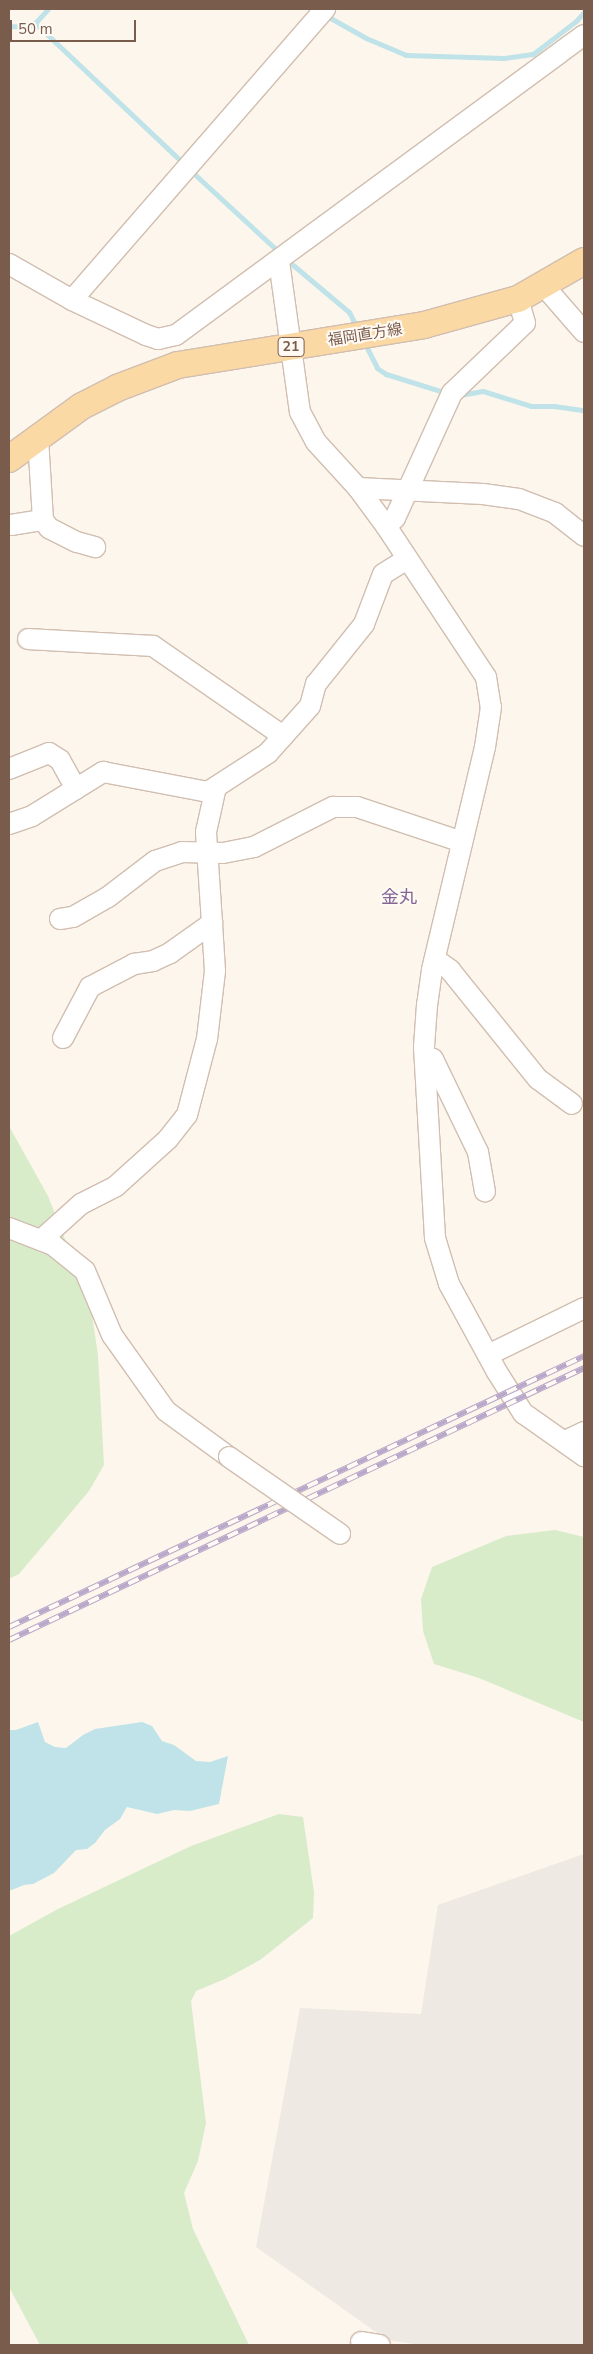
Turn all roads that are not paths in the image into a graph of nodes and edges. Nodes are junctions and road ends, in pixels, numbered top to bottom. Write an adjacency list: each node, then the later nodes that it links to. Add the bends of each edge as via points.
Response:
1 (325, 9): 8 (street)
2 (584, 35): 3 (street)
3 (279, 261): 8 (street, via 176,335 158,339); 10 (street)
4 (584, 261): 6 (main road, 福岡直方線 / 21)
5 (9, 264): 8 (street)
6 (544, 286): 7 (main road, 福岡直方線 / 21); 9 (street)
7 (518, 299): 10 (main road, 福岡直方線 / 21, via 424,325); 14 (street, via 525,323 452,393)
8 (72, 300)
9 (584, 332)
10 (290, 347): 11 (main road, 福岡直方線 / 21, via 178,365 117,388 82,406); 13 (street, via 300,412 316,442)
11 (38, 438): 12 (main road, 福岡直方線 / 21); 15 (street)
12 (9, 459)
13 (358, 488): 14 (street); 17 (street)
14 (408, 490): 17 (street, via 395,518); 18 (street, via 519,499 555,513)
15 (43, 520): 16 (street); 19 (street, via 49,528)
16 (11, 525)
17 (386, 526): 20 (street)
18 (584, 536)
19 (95, 547)
20 (407, 559): 22 (street, via 383,574 364,624 316,684 310,706); 27 (street, via 486,678 491,707)
21 (28, 639): 22 (street, via 153,646)
22 (283, 736): 24 (street, via 268,752)
23 (9, 769): 25 (street, via 48,752 60,760)
24 (216, 787): 25 (street, via 208,792 103,772); 28 (street, via 206,832)
25 (76, 789): 26 (street, via 32,816)
26 (9, 824)
27 (462, 842): 28 (street, via 364,809 333,807 254,847); 31 (street)
28 (208, 853): 29 (street, via 182,852 155,861 108,897 73,917); 30 (street)
29 (60, 919)
30 (212, 922): 32 (street, via 170,953 153,961 134,964 90,987); 37 (street, via 215,971 207,1038 187,1115 168,1139 116,1186 81,1204)
31 (435, 959): 33 (street, via 427,1005); 34 (street, via 450,970 538,1080)
32 (63, 1038)
33 (425, 1057): 35 (street, via 433,1059 478,1152); 39 (street, via 434,1238 449,1284)
34 (572, 1104)
35 (485, 1192)
36 (9, 1228): 37 (street)
37 (41, 1240): 43 (street, bridge, via 53,1245 85,1270 112,1335 166,1411)
38 (584, 1308): 39 (street)
39 (488, 1355): 41 (street, via 523,1413)
40 (584, 1432): 41 (street)
41 (565, 1441): 42 (street)
42 (584, 1456)
43 (340, 1534)

